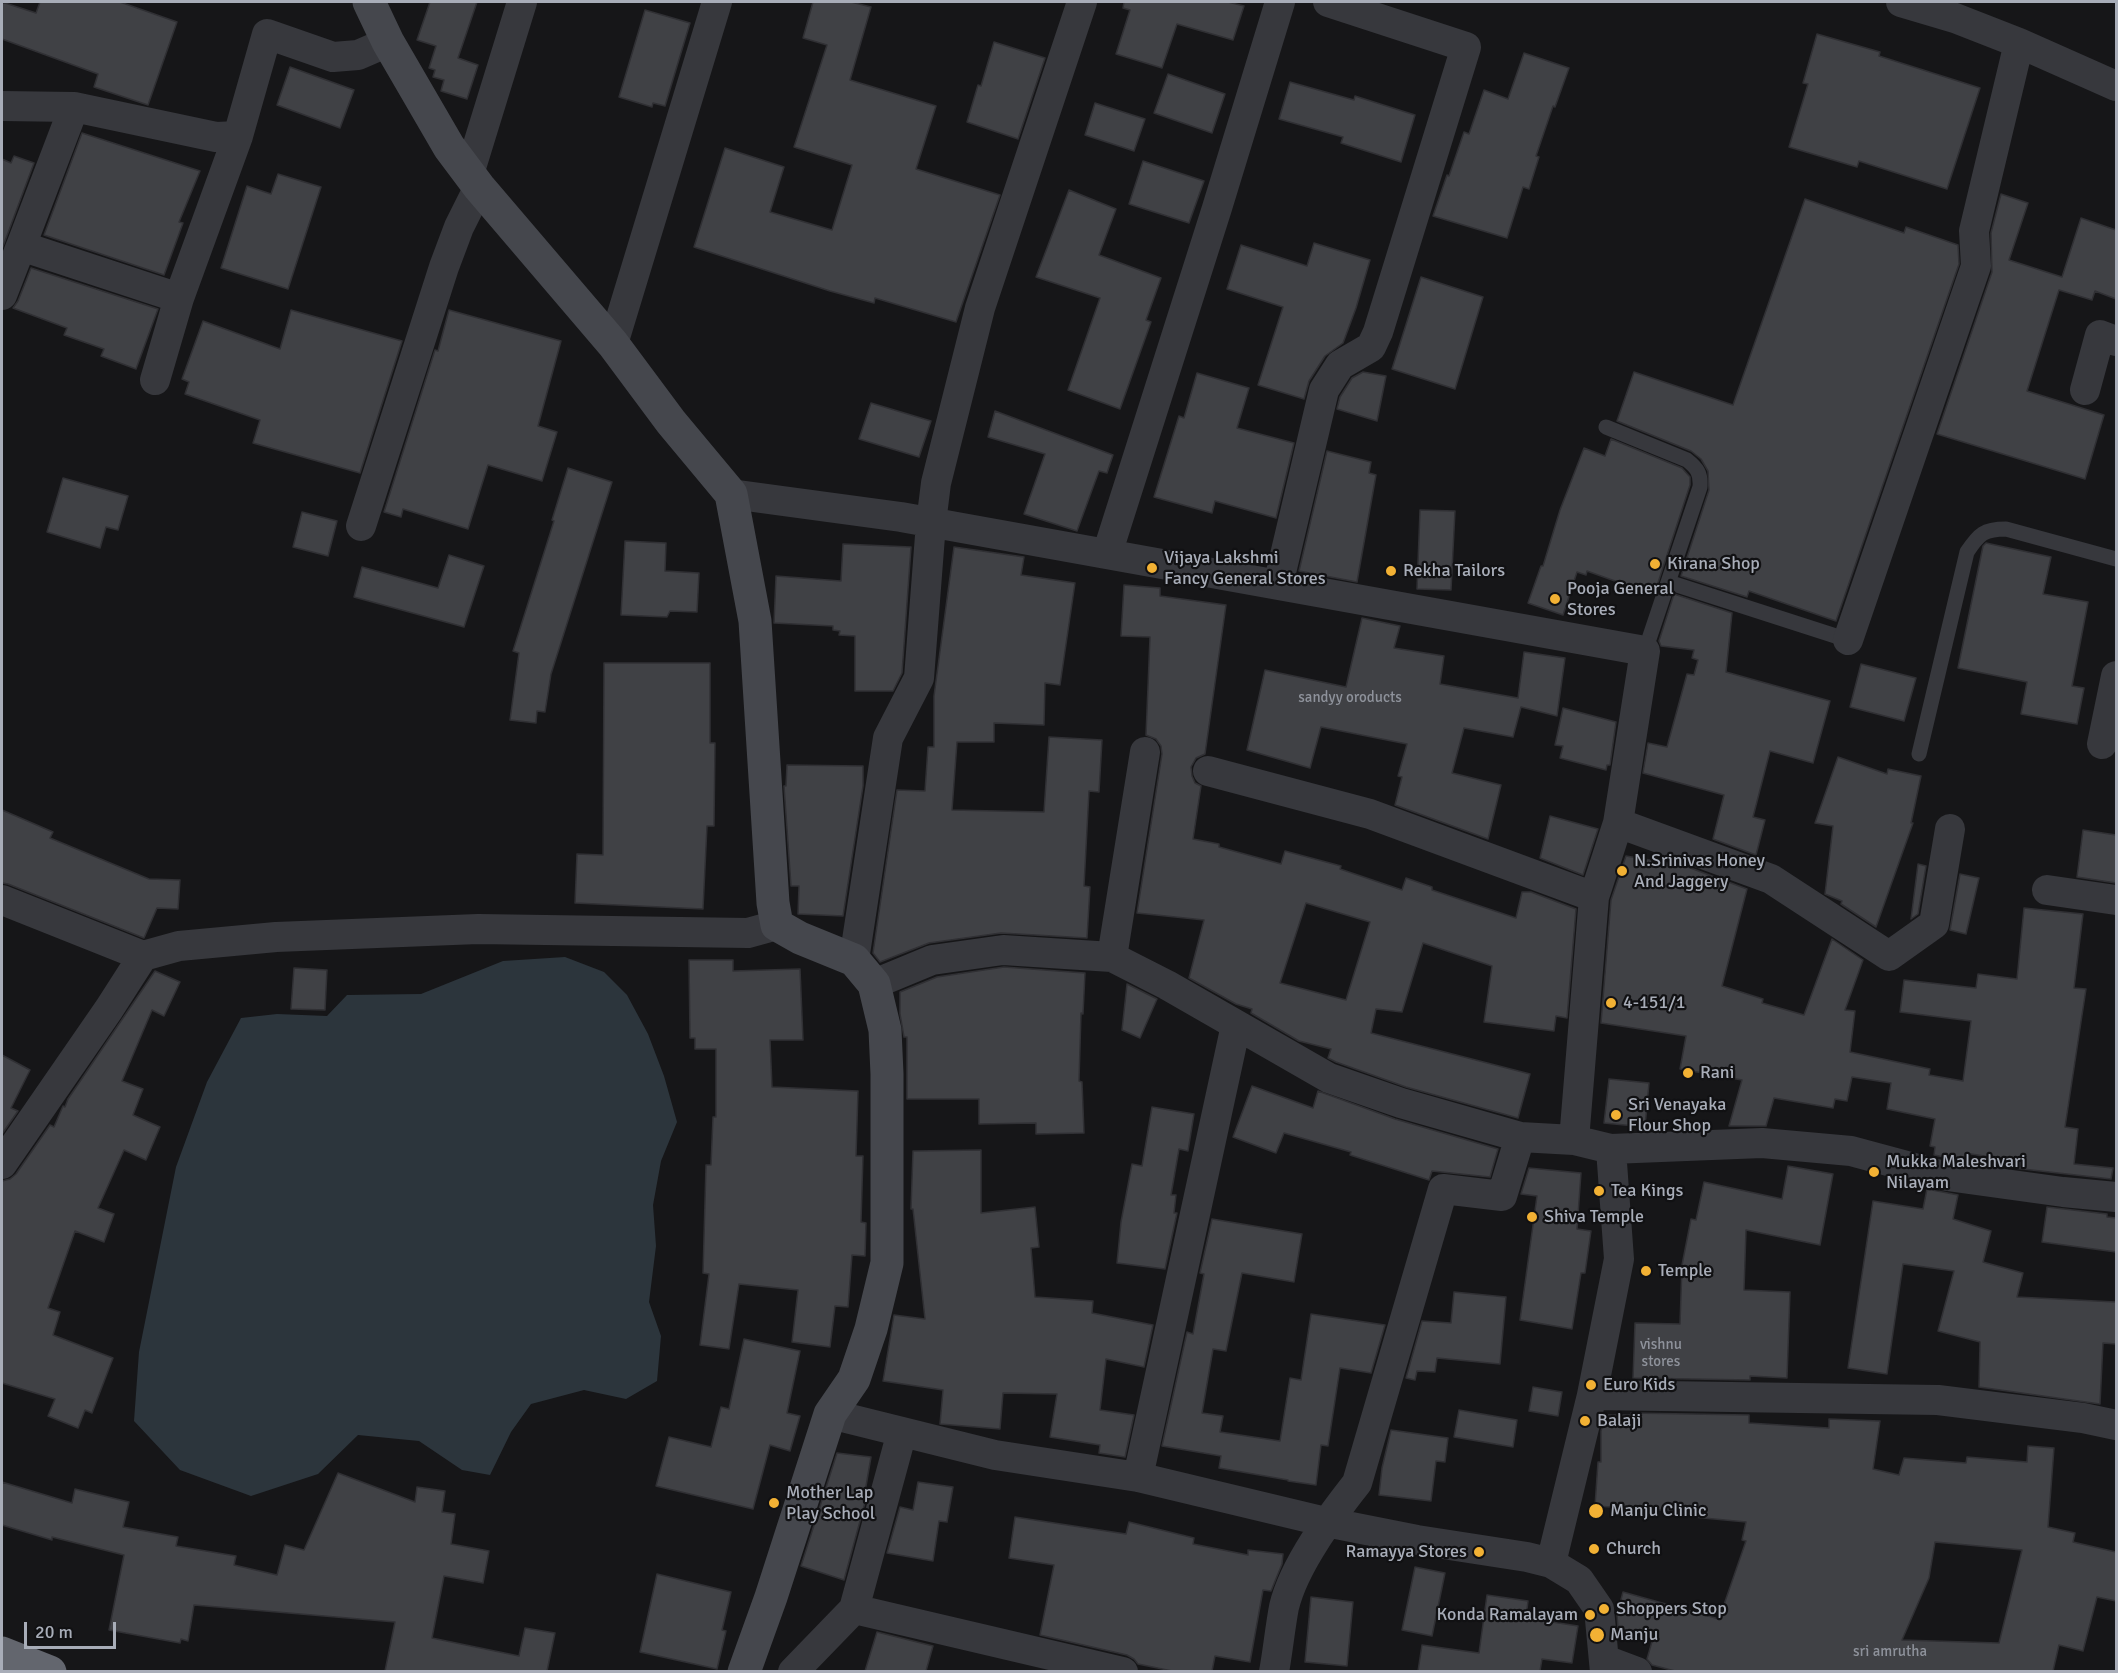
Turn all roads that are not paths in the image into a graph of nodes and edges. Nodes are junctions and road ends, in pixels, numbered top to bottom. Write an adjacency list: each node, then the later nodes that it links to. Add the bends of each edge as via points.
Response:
1 (369, 2): 9 (street)
2 (522, 2): 15 (street)
3 (717, 2): 20 (street)
4 (1082, 2): 25 (street, via 980,308 936,483)
5 (1280, 2): 27 (street)
6 (1328, 2): 30 (street, via 1466,47 1378,332 1371,347 1340,365 1324,390)
7 (1901, 2): 8 (street)
8 (1958, 10): 10 (street)
9 (388, 42): 14 (street, via 358,56 333,57 267,34); 15 (street, via 449,147)
10 (2019, 43): 11 (street); 31 (street, via 1974,231 1976,266)
11 (2116, 86)
12 (2, 106): 13 (street)
13 (74, 107): 14 (street, via 216,137); 16 (street)
14 (238, 136): 18 (street)
15 (474, 181): 20 (street); 26 (street)
16 (21, 246): 17 (street); 18 (street)
17 (2, 295)
18 (179, 298): 21 (street)
19 (2116, 340): 22 (street, via 2100,335)
20 (613, 344): 24 (street)
21 (155, 380)
22 (2085, 390)
23 (1606, 427): 29 (lane, via 1687,460 1701,477)
24 (731, 494): 25 (street); 44 (street, via 755,621 772,903)
25 (931, 523): 27 (street); 47 (street, via 919,678 888,738)
26 (361, 526)
27 (1107, 554): 30 (street)
28 (2116, 559): 36 (lane, via 2006,529 1992,529 1978,536 1968,552)
29 (1668, 582): 31 (lane); 32 (lane)
30 (1278, 585): 32 (street)
31 (1848, 640)
32 (1645, 651): 38 (street)
33 (2116, 676): 34 (street)
34 (2102, 744)
35 (1145, 752): 46 (street)
36 (1919, 754)
37 (1208, 771): 41 (street, via 1370,814)
38 (1618, 823): 39 (street, via 1772,879 1889,956 1934,924); 41 (street)
39 (1950, 829)
40 (2047, 890): 43 (street)
41 (1594, 897): 50 (street)
42 (2, 900): 45 (street)
43 (2116, 900)
44 (777, 926): 45 (street, via 748,933 478,930 276,937 179,946); 47 (street)
45 (143, 956): 52 (street)
46 (1112, 957): 47 (street, via 1003,950); 48 (street)
47 (864, 972): 55 (street, via 885,1030 887,1263 854,1379)
48 (1236, 1024): 49 (street, via 1329,1078); 58 (street)
49 (1520, 1137): 50 (street); 59 (street, via 1502,1196 1443,1189 1357,1482)
50 (1574, 1140): 51 (street)
51 (1611, 1149): 53 (street, via 1762,1143 1851,1151 1940,1175); 54 (street, via 1619,1258)
52 (2, 1164)
53 (2116, 1197)
54 (1592, 1395): 56 (street, via 1938,1400); 60 (street)
55 (830, 1414): 57 (street); 65 (street)
56 (2116, 1425)
57 (902, 1432): 58 (street, via 995,1455); 61 (street)
58 (1138, 1477): 59 (street)
59 (1326, 1522): 60 (street); 68 (street, via 1285,1605)
60 (1551, 1563): 63 (street, via 1579,1580 1599,1609)
61 (854, 1609): 66 (street); 67 (street)
62 (2, 1653): 64 (highway)
63 (1605, 1666): 69 (street)
64 (50, 1671)
65 (744, 1671)
66 (793, 1671)
67 (1123, 1671)
68 (1274, 1671)
69 (1636, 1671)

